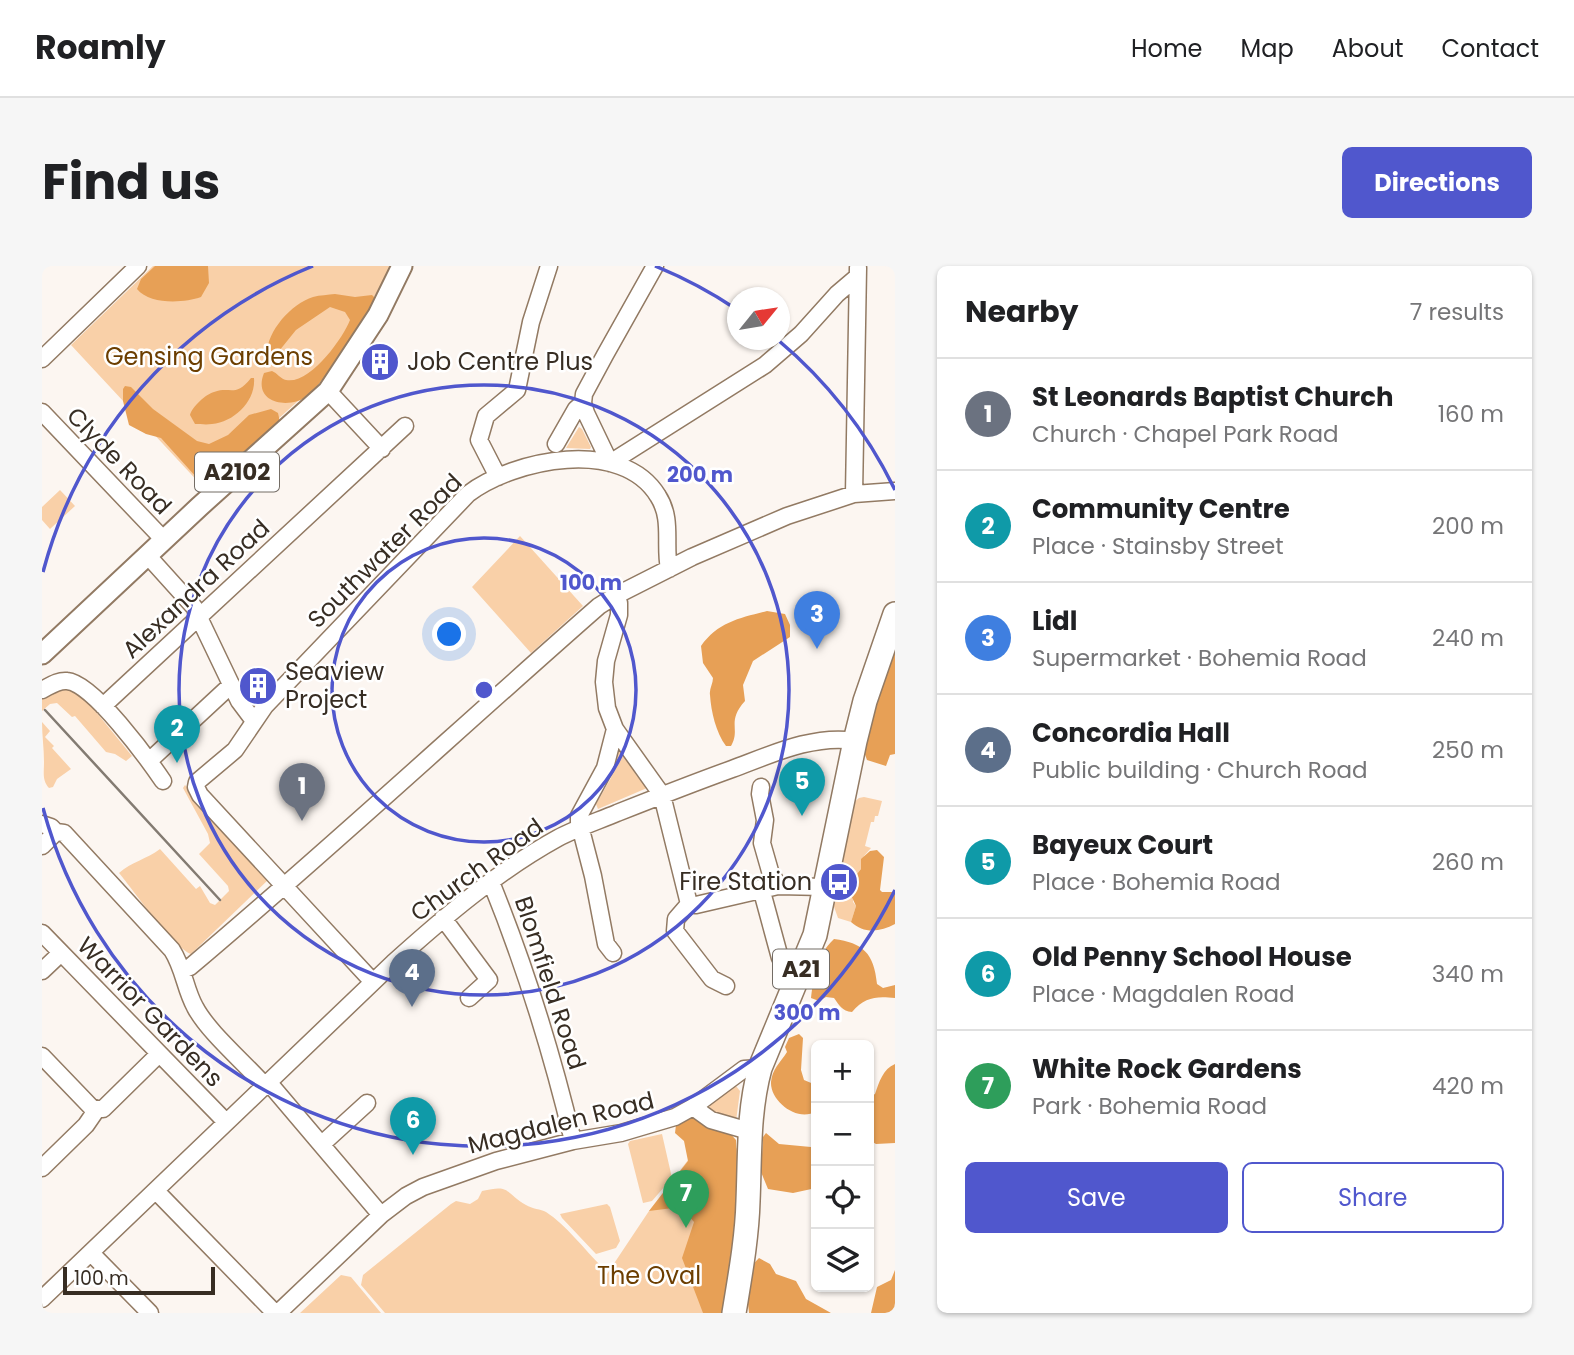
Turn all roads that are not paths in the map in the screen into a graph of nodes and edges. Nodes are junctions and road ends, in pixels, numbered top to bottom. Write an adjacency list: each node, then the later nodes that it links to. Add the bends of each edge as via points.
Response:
1 (138, 266): 6 (street)
2 (402, 266): 7 (main road, A2102, via 378,315)
3 (549, 266): 14 (street, via 517,390 486,416 479,440)
4 (655, 266): 8 (street)
5 (858, 271): 13 (street, via 776,356); 16 (street)
6 (42, 359)
7 (328, 391): 12 (street); 17 (main road, A2102)
8 (583, 403): 11 (street); 13 (street)
9 (42, 412): 17 (street, Clyde Road)
10 (405, 426): 12 (street, Alexandra Road)
11 (556, 444)
12 (382, 449): 22 (street, Alexandra Road)
13 (610, 463): 14 (street, Southwater Road, via 558,461); 19 (street, via 640,478 659,497 667,518)
14 (498, 477): 27 (street, Southwater Road, via 462,501)
15 (895, 491): 16 (street)
16 (854, 494): 19 (street, via 787,516)
17 (164, 541): 18 (main road, A2102)
18 (148, 556): 22 (street); 23 (main road, A2102)
19 (669, 569): 20 (street)
20 (615, 596): 28 (street, via 620,609 604,682); 38 (street)
21 (895, 614): 29 (highway, A21)
22 (200, 615): 24 (street); 26 (street, Alexandra Road)
23 (42, 654)
24 (231, 685): 27 (street); 30 (street)
25 (42, 690): 26 (street, via 55,683 74,683)
26 (103, 706): 30 (street)
27 (254, 721): 38 (street, Southwater Road, via 235,750 196,785 200,795)
28 (615, 729): 33 (street); 35 (street, via 605,768 579,816)
29 (855, 741): 33 (street, Church Road, via 822,740); 40 (highway, A21)
30 (149, 761): 31 (street)
31 (163, 782)
32 (761, 787): 39 (street, via 762,843)
33 (662, 795): 35 (street, Church Road); 42 (street)
34 (49, 828): 36 (street); 48 (street, via 64,833 172,950)
35 (580, 828): 37 (street, Church Road); 46 (street, via 606,944)
36 (42, 846)
37 (491, 882): 43 (street, Church Road); 62 (street, Blomfield Road, via 559,1082)
38 (285, 885): 48 (street); 50 (street)
39 (778, 886): 40 (street); 41 (street)
40 (824, 887): 55 (highway, A21, via 815,935)
41 (761, 888): 42 (street); 47 (street)
42 (690, 904): 51 (street, via 676,919 675,931 712,979)
43 (443, 918): 50 (street, Church Road); 52 (street, via 489,980)
44 (42, 933): 45 (street, Warrior Gardens)
45 (61, 953): 49 (street); 53 (street, Warrior Gardens)
46 (613, 953)
47 (779, 958)
48 (183, 970): 56 (street, via 200,1016)
49 (42, 971)
50 (373, 982): 56 (street, Church Road)
51 (726, 986)
52 (469, 998)
53 (159, 1054): 59 (street); 60 (street, Warrior Gardens)
54 (42, 1056): 59 (street)
55 (760, 1068): 58 (street, Magdalen Road, via 744,1069); 61 (highway, A21)
56 (267, 1084): 60 (street, Church Road); 63 (street)
57 (366, 1103): 63 (street)
58 (693, 1107): 61 (street, via 711,1120); 62 (street, Magdalen Road, via 621,1133)
59 (97, 1110): 64 (street)
60 (226, 1122): 65 (street, Church Road)
61 (749, 1131): 71 (highway, A21, via 748,1201)
62 (573, 1141): 66 (street, Magdalen Road, via 454,1174 406,1196)
63 (322, 1144): 66 (street)
64 (42, 1168)
65 (156, 1191): 67 (street, Church Road); 70 (street)
66 (381, 1215): 70 (street, Magdalen Road)
67 (91, 1252): 68 (street, Church Road); 69 (street)
68 (42, 1299)
69 (150, 1313)
70 (277, 1313)
71 (734, 1313)

